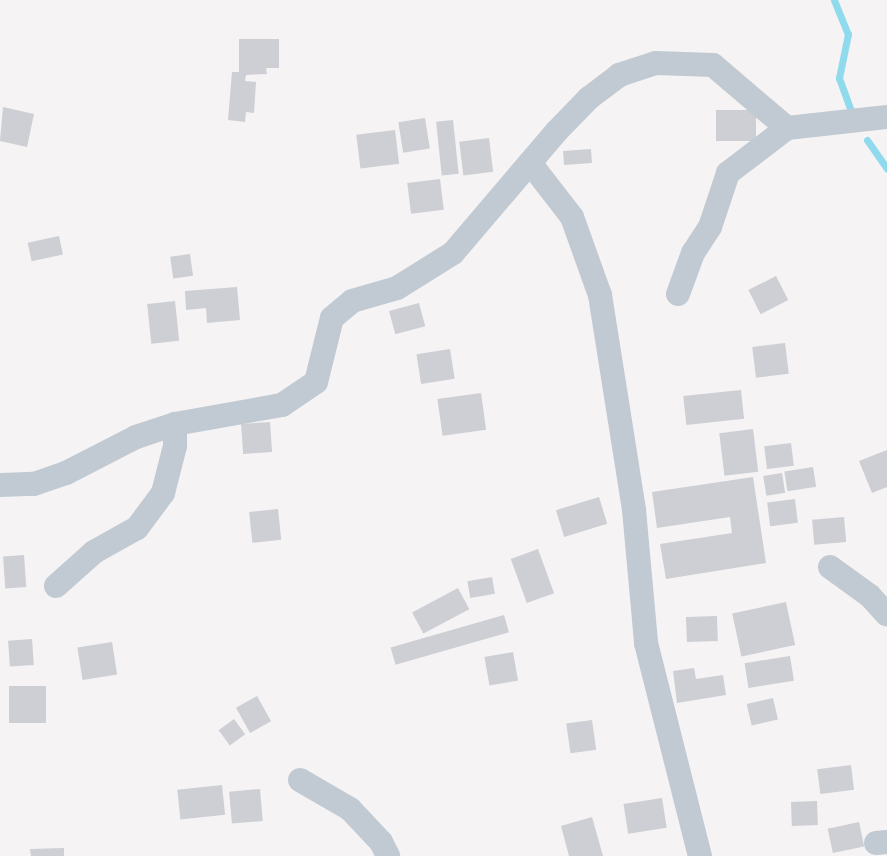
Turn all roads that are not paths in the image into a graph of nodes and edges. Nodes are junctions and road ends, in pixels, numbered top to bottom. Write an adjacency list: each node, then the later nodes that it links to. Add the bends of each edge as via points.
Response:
1 (887, 117): 2 (street)
2 (787, 128): 3 (street, via 713,65 656,63 619,75 590,98); 4 (street, via 728,173 710,227 693,253)
3 (531, 164): 5 (street, via 453,253 397,288 352,300 332,318 316,382 282,405); 12 (street, via 572,217 600,295 634,510 646,643)
4 (678, 294)
5 (175, 423): 6 (street, via 136,437 66,473 34,484); 8 (street, via 175,446 163,493 137,528 94,552)
6 (0, 485)
7 (830, 567): 9 (street, via 870,596)
8 (56, 586)
9 (887, 615)
10 (300, 780): 11 (street, via 350,809 381,842)
11 (388, 856)
12 (700, 856)

